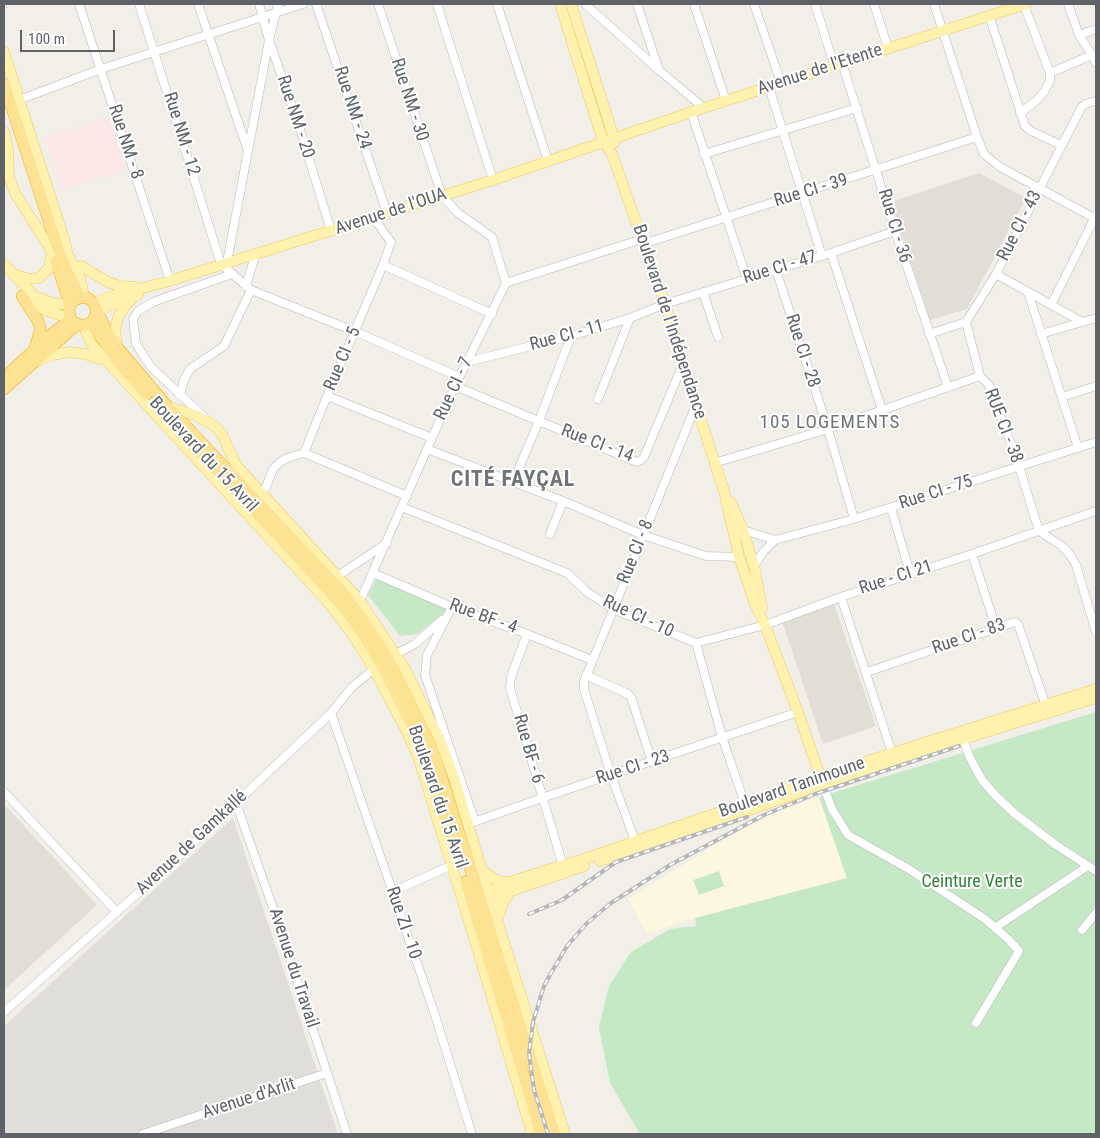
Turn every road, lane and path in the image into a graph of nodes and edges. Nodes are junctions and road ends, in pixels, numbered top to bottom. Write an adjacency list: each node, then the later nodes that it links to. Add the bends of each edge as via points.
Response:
1 (79, 4): 36 (street, Rue NM - 8)
2 (139, 4): 33 (street, Rue NM - 12)
3 (198, 4): 29 (street)
4 (259, 4): 25 (street, Rue NM - 20)
5 (278, 4): 23 (street)
6 (303, 4): 23 (street)
7 (316, 4): 65 (street, Rue NM - 24)
8 (378, 4): 64 (street, Rue NM - 30)
9 (436, 4): 61 (street)
10 (497, 4): 59 (street)
11 (560, 4): 54 (main road, Boulevard de l'Indépendance)
12 (570, 4): 53 (main road, Boulevard de l'Indépendance)
13 (585, 4): 37 (street)
14 (637, 4): 37 (street)
15 (694, 4): 43 (street)
16 (754, 4): 39 (street)
17 (815, 4): 35 (street, Rue CI - 36)
18 (874, 4): 31 (street)
19 (934, 4): 27 (street)
20 (1025, 4): 22 (main road, Avenue de l'Etente); 38 (street)
21 (1068, 4): 28 (street)
22 (998, 8): 24 (main road, Avenue de l'Etente)
23 (276, 13): 25 (street); 30 (street)
24 (988, 15): 27 (main road, Avenue de l'Etente); 49 (street)
25 (264, 17): 29 (street); 30 (street, Rue NM - 20)
26 (1096, 29): 28 (street)
27 (943, 31): 31 (main road, Avenue de l'Etente); 52 (street)
28 (1079, 35): 34 (street)
29 (208, 36): 33 (street); 56 (street)
30 (269, 40): 56 (street); 69 (street, Rue NM - 20)
31 (888, 48): 35 (main road, Avenue de l'Etente)
32 (4, 52): 42 (main road)
33 (155, 52): 36 (street); 77 (street, Rue NM - 12)
34 (1094, 59): 38 (street)
35 (838, 64): 39 (main road, Avenue de l'Etente); 47 (street, Rue CI - 36)
36 (101, 69): 42 (street); 87 (street, Rue NM - 8)
37 (660, 71): 46 (street)
38 (1050, 73): 49 (street, via 1044,92)
39 (780, 83): 41 (main road, Avenue de l'Etente)
40 (4, 84): 85 (highway, Boulevard du 15 Avril)
41 (769, 87): 43 (main road, Avenue de l'Etente); 50 (street)
42 (19, 100): 71 (main road)
43 (726, 101): 46 (main road, Avenue de l'Etente)
44 (1096, 101): 55 (street, Rue CI - 43, via 1081,108)
45 (4, 105): 73 (highway)
46 (704, 108): 48 (main road, Avenue de l'Etente)
47 (856, 108): 50 (street); 60 (street, Rue CI - 36)
48 (691, 112): 53 (main road, Avenue de l'Etente); 58 (street)
49 (1020, 113): 55 (street, via 1027,129)
50 (781, 129): 58 (street); 63 (street)
51 (4, 132): 73 (main road, via 9,177 15,193)
52 (977, 137): 60 (street, Rue CI - 39); 62 (street, via 990,160)
53 (614, 138): 54 (main road, Avenue de l'OUA); 57 (main road, Boulevard de l'Indépendance)
54 (604, 141): 57 (main road, Boulevard de l'Indépendance); 59 (main road, Avenue de l'OUA)
55 (1061, 145): 62 (street, Rue CI - 43)
56 (248, 153): 77 (street)
57 (612, 154): 72 (main road, Boulevard de l'Indépendance)
58 (704, 154): 67 (street)
59 (548, 161): 61 (main road, Avenue de l'OUA)
60 (877, 171): 63 (street, Rue CI - 39); 70 (street, Rue CI - 36)
61 (493, 180): 64 (main road, Avenue de l'OUA)
62 (1039, 188): 68 (street); 84 (street, Rue CI - 43)
63 (803, 193): 67 (street, Rue CI - 39); 76 (street)
64 (442, 196): 65 (main road, Avenue de l'OUA); 88 (street, via 458,213 492,238)
65 (386, 213): 66 (main road, Avenue de l'OUA)
66 (373, 217): 69 (main road, Avenue de l'OUA); 79 (street, Rue CI - 5, via 391,242)
67 (727, 217): 72 (street, Rue CI - 39); 86 (street)
68 (1096, 217): 96 (street)
69 (331, 231): 74 (main road, Avenue de l'OUA)
70 (895, 231): 75 (street, Rue CI - 47); 105 (street, Rue CI - 36)
71 (64, 239): 80 (main road); 94 (main road, via 70,261)
72 (643, 242): 88 (street, Rue CI - 39); 95 (main road, Boulevard de l'Indépendance)
73 (52, 252): 82 (main road, via 50,268 39,278); 85 (main road); 97 (highway)
74 (256, 253): 77 (main road, Avenue de l'OUA); 89 (street)
75 (831, 253): 76 (street, Rue CI - 47); 128 (street)
76 (822, 256): 81 (street, Rue CI - 47)
77 (224, 263): 83 (street); 87 (main road, Avenue de l'OUA)
78 (4, 264): 82 (main road)
79 (383, 265): 98 (street); 104 (street, Rue CI - 5)
80 (81, 266): 90 (main road, via 108,282); 94 (main road)
81 (776, 270): 86 (street, Rue CI - 47); 131 (street, Rue CI - 28)
82 (12, 274): 93 (main road); 97 (main road, via 38,298)
83 (232, 274): 89 (street); 122 (street, via 153,302 135,315 136,344 151,367)
84 (996, 274): 92 (street); 101 (street, Rue CI - 43)
85 (70, 278): 94 (highway, Boulevard du 15 Avril)
86 (747, 279): 91 (street, Rue CI - 47)
87 (168, 281): 90 (main road, Avenue de l'OUA)
88 (506, 283): 98 (street, Rue CI - 7)
89 (248, 288): 104 (street); 122 (street, via 224,346 190,369)
90 (141, 291): 94 (main road, Avenue de l'OUA); 109 (main road, via 126,304 118,317 115,332)
91 (703, 292): 95 (street, Rue CI - 47); 108 (street)
92 (1028, 292): 96 (street); 106 (street)
93 (22, 296): 103 (main road, via 38,307); 110 (highway, via 40,327)
94 (90, 302): 97 (highway, via 74,300); 103 (highway, via 96,318); 109 (highway, Boulevard du 15 Avril)
95 (665, 304): 99 (street, Rue CI - 11); 113 (main road, Boulevard de l'Indépendance)
96 (1051, 305): 102 (street)
97 (70, 306): 103 (highway, via 69,311)
98 (492, 314): 112 (street, Rue CI - 7)
99 (630, 318): 107 (street, Rue CI - 11); 125 (street)
100 (1096, 318): 102 (street)
101 (966, 322): 105 (street); 115 (street, RUE CI - 38)
102 (1082, 322): 106 (street)
103 (82, 323): 110 (highway, via 50,335); 111 (main road, Boulevard du 15 Avril, via 80,334 83,343); 114 (highway, Boulevard du 15 Avril)
104 (354, 331): 116 (street); 123 (street, Rue CI - 5)
105 (928, 334): 120 (street, Rue CI - 36)
106 (1042, 334): 124 (street)
107 (571, 336): 112 (street, Rue CI - 11); 129 (street)
108 (718, 337)
109 (117, 348): 127 (highway, Boulevard du 15 Avril)
110 (35, 356): 111 (main road, via 70,352); 117 (highway); 121 (highway)
111 (99, 359): 114 (main road, Boulevard du 15 Avril)
112 (467, 362): 116 (street, Rue CI - 7)
113 (683, 364): 126 (main road, Boulevard de l'Indépendance); 129 (street, Rue CI - 14, via 641,460 637,462)
114 (118, 368): 171 (main road, Boulevard du 15 Avril, via 328,602); 212 (highway, Boulevard du 15 Avril, via 340,604 383,667 428,762)
115 (980, 376): 120 (street); 138 (street, RUE CI - 38, via 989,385)
116 (460, 377): 118 (street, Rue CI - 7)
117 (4, 378)
118 (455, 386): 129 (street, Rue CI - 14); 132 (street, Rue CI - 7)
119 (1096, 386): 124 (street)
120 (948, 387): 128 (street)
121 (4, 389)
122 (180, 395): 130 (street)
123 (327, 396): 132 (street); 136 (street, Rue CI - 5)
124 (1062, 397): 134 (street)
125 (598, 399)
126 (696, 405): 137 (main road, Boulevard de l'Indépendance); 151 (street, Rue CI - 8)
127 (168, 407): 130 (main road, Boulevard du 15 Avril); 213 (highway, Boulevard du 15 Avril, via 345,596 392,666 433,750)
128 (882, 410): 131 (street)
129 (539, 421): 139 (street)
130 (215, 426): 159 (main road, Boulevard du 15 Avril, via 227,442 236,465)
131 (828, 429): 137 (street); 147 (street, Rue CI - 28)
132 (432, 438): 135 (street, Rue CI - 7)
133 (1096, 442): 134 (street, Rue CI - 75)
134 (1078, 448): 138 (street, Rue CI - 75)
135 (427, 449): 139 (street); 142 (street, Rue CI - 7)
136 (304, 453): 140 (street, via 287,458 273,469); 142 (street)
137 (714, 463): 141 (main road, Boulevard de l'Indépendance)
138 (1019, 466): 145 (street, Rue CI - 75); 149 (street, RUE CI - 38)
139 (513, 482): 143 (street)
140 (266, 488)
141 (724, 491): 148 (main road, Boulevard de l'Indépendance); 155 (main road, Boulevard de l'Indépendance)
142 (407, 496): 144 (street, Rue CI - 7)
143 (563, 501): 150 (street); 151 (street)
144 (402, 507): 153 (street, Rue CI - 7); 163 (street, Rue CI - 10, via 567,573)
145 (890, 508): 147 (street, Rue CI - 75); 158 (street)
146 (1096, 511): 149 (street, Rue - CI 21)
147 (854, 519): 152 (street, Rue CI - 75)
148 (743, 530): 152 (street); 156 (main road, Boulevard de l'Indépendance)
149 (1039, 531): 154 (street, Rue - CI 21); 166 (street, via 1062,546 1076,565)
150 (550, 534)
151 (643, 535): 155 (street, via 706,556); 163 (street, Rue CI - 8)
152 (775, 540): 156 (street)
153 (387, 543): 157 (street, Rue CI - 7); 159 (street)
154 (972, 554): 158 (street, Rue - CI 21); 165 (street)
155 (739, 557): 164 (main road, Boulevard de l'Indépendance)
156 (754, 566): 164 (main road, Boulevard de l'Indépendance)
157 (373, 573): 161 (street, Rue CI - 7); 162 (street, Rue BF - 4)
158 (910, 573): 160 (street, Rue - CI 21)
159 (339, 575): 161 (main road, Boulevard du 15 Avril)
160 (841, 597): 164 (street, Rue - CI 21); 172 (street)
161 (360, 600): 169 (main road, Boulevard du 15 Avril)
162 (452, 607): 167 (street, Rue BF - 4); 169 (street, via 438,625 415,644); 189 (street, via 427,655 425,675)
163 (612, 609): 168 (street, Rue CI - 10); 170 (street, Rue CI - 8)
164 (765, 625): 168 (street, Rue - CI 21); 177 (main road, Boulevard de l'Indépendance)
165 (996, 628): 172 (street, Rue CI - 83); 176 (street, Rue CI - 83, via 1015,622 1018,624)
166 (1096, 632)
167 (527, 634): 170 (street, Rue BF - 4); 186 (street, Rue BF - 6, via 510,688)
168 (696, 643): 179 (street, Rue CI - 10)
169 (396, 654): 189 (main road, Boulevard du 15 Avril, via 440,740)
170 (592, 660): 173 (street, Rue CI - 8)
171 (374, 670): 178 (street, Avenue de Gamkallé, via 352,687); 191 (main road, Boulevard du 15 Avril, via 412,742)
172 (867, 672): 181 (street)
173 (586, 675): 182 (street, via 631,697); 183 (street, Rue CI - 8, via 584,689)
174 (1096, 689): 176 (main road, Boulevard Tanimoune)
175 (1096, 698): 180 (main road, Boulevard Tanimoune)
176 (1046, 706): 181 (main road, Boulevard Tanimoune)
177 (798, 712): 179 (street, Rue CI - 23); 184 (main road, Boulevard de l'Indépendance)
178 (331, 713): 187 (street, Avenue de Gamkallé); 198 (street, Rue ZI - 10)
179 (722, 737): 182 (street, Rue CI - 23); 188 (street, Rue CI - 10)
180 (963, 739): 184 (main road, Boulevard Tanimoune); 193 (street, via 982,780 996,796 1032,827)
181 (892, 753): 184 (main road, Boulevard Tanimoune)
182 (652, 762): 183 (street, Rue CI - 23)
183 (611, 775): 186 (street, Rue CI - 23); 190 (street, Rue CI - 8)
184 (822, 781): 188 (main road, Boulevard Tanimoune); 196 (main road, Boulevard Tanimoune); 203 (street, Boulevard de l'Indépendance, via 832,808 848,834 952,896)
185 (4, 792): 200 (street)
186 (542, 798): 189 (street, Rue CI - 23); 192 (street, Rue BF - 6)
187 (236, 803): 200 (street, Avenue de Gamkallé); 207 (street, Avenue du Travail)
188 (745, 804): 190 (main road, Boulevard Tanimoune)
189 (471, 823): 194 (main road, Boulevard du 15 Avril)
190 (635, 841): 192 (main road, Boulevard Tanimoune)
191 (452, 866): 198 (street); 211 (main road, Boulevard du 15 Avril)
192 (563, 866): 196 (main road, Boulevard Tanimoune)
193 (1088, 866): 195 (street); 203 (street)
194 (482, 871): 197 (main road); 199 (main road, Boulevard du 15 Avril)
195 (1096, 871)
196 (522, 883): 197 (main road, Boulevard Tanimoune)
197 (510, 887): 199 (main road, Boulevard Tanimoune); 202 (main road)
198 (392, 892): 210 (street, Rue ZI - 10)
199 (490, 896): 202 (main road, Boulevard du 15 Avril)
200 (116, 912): 205 (street, Avenue de Gamkallé)
201 (1096, 913): 204 (street)
202 (497, 920): 214 (main road, Boulevard du 15 Avril)
203 (996, 927): 206 (street, Boulevard de l'Indépendance, via 1019,951)
204 (1082, 930)
205 (4, 1012)
206 (976, 1023)
207 (327, 1073): 208 (street, Avenue d'Arlit); 209 (street, Avenue du Travail)
208 (143, 1134)
209 (347, 1134)
210 (472, 1134)
211 (532, 1134)
212 (541, 1134)
213 (554, 1134)
214 (565, 1134)

